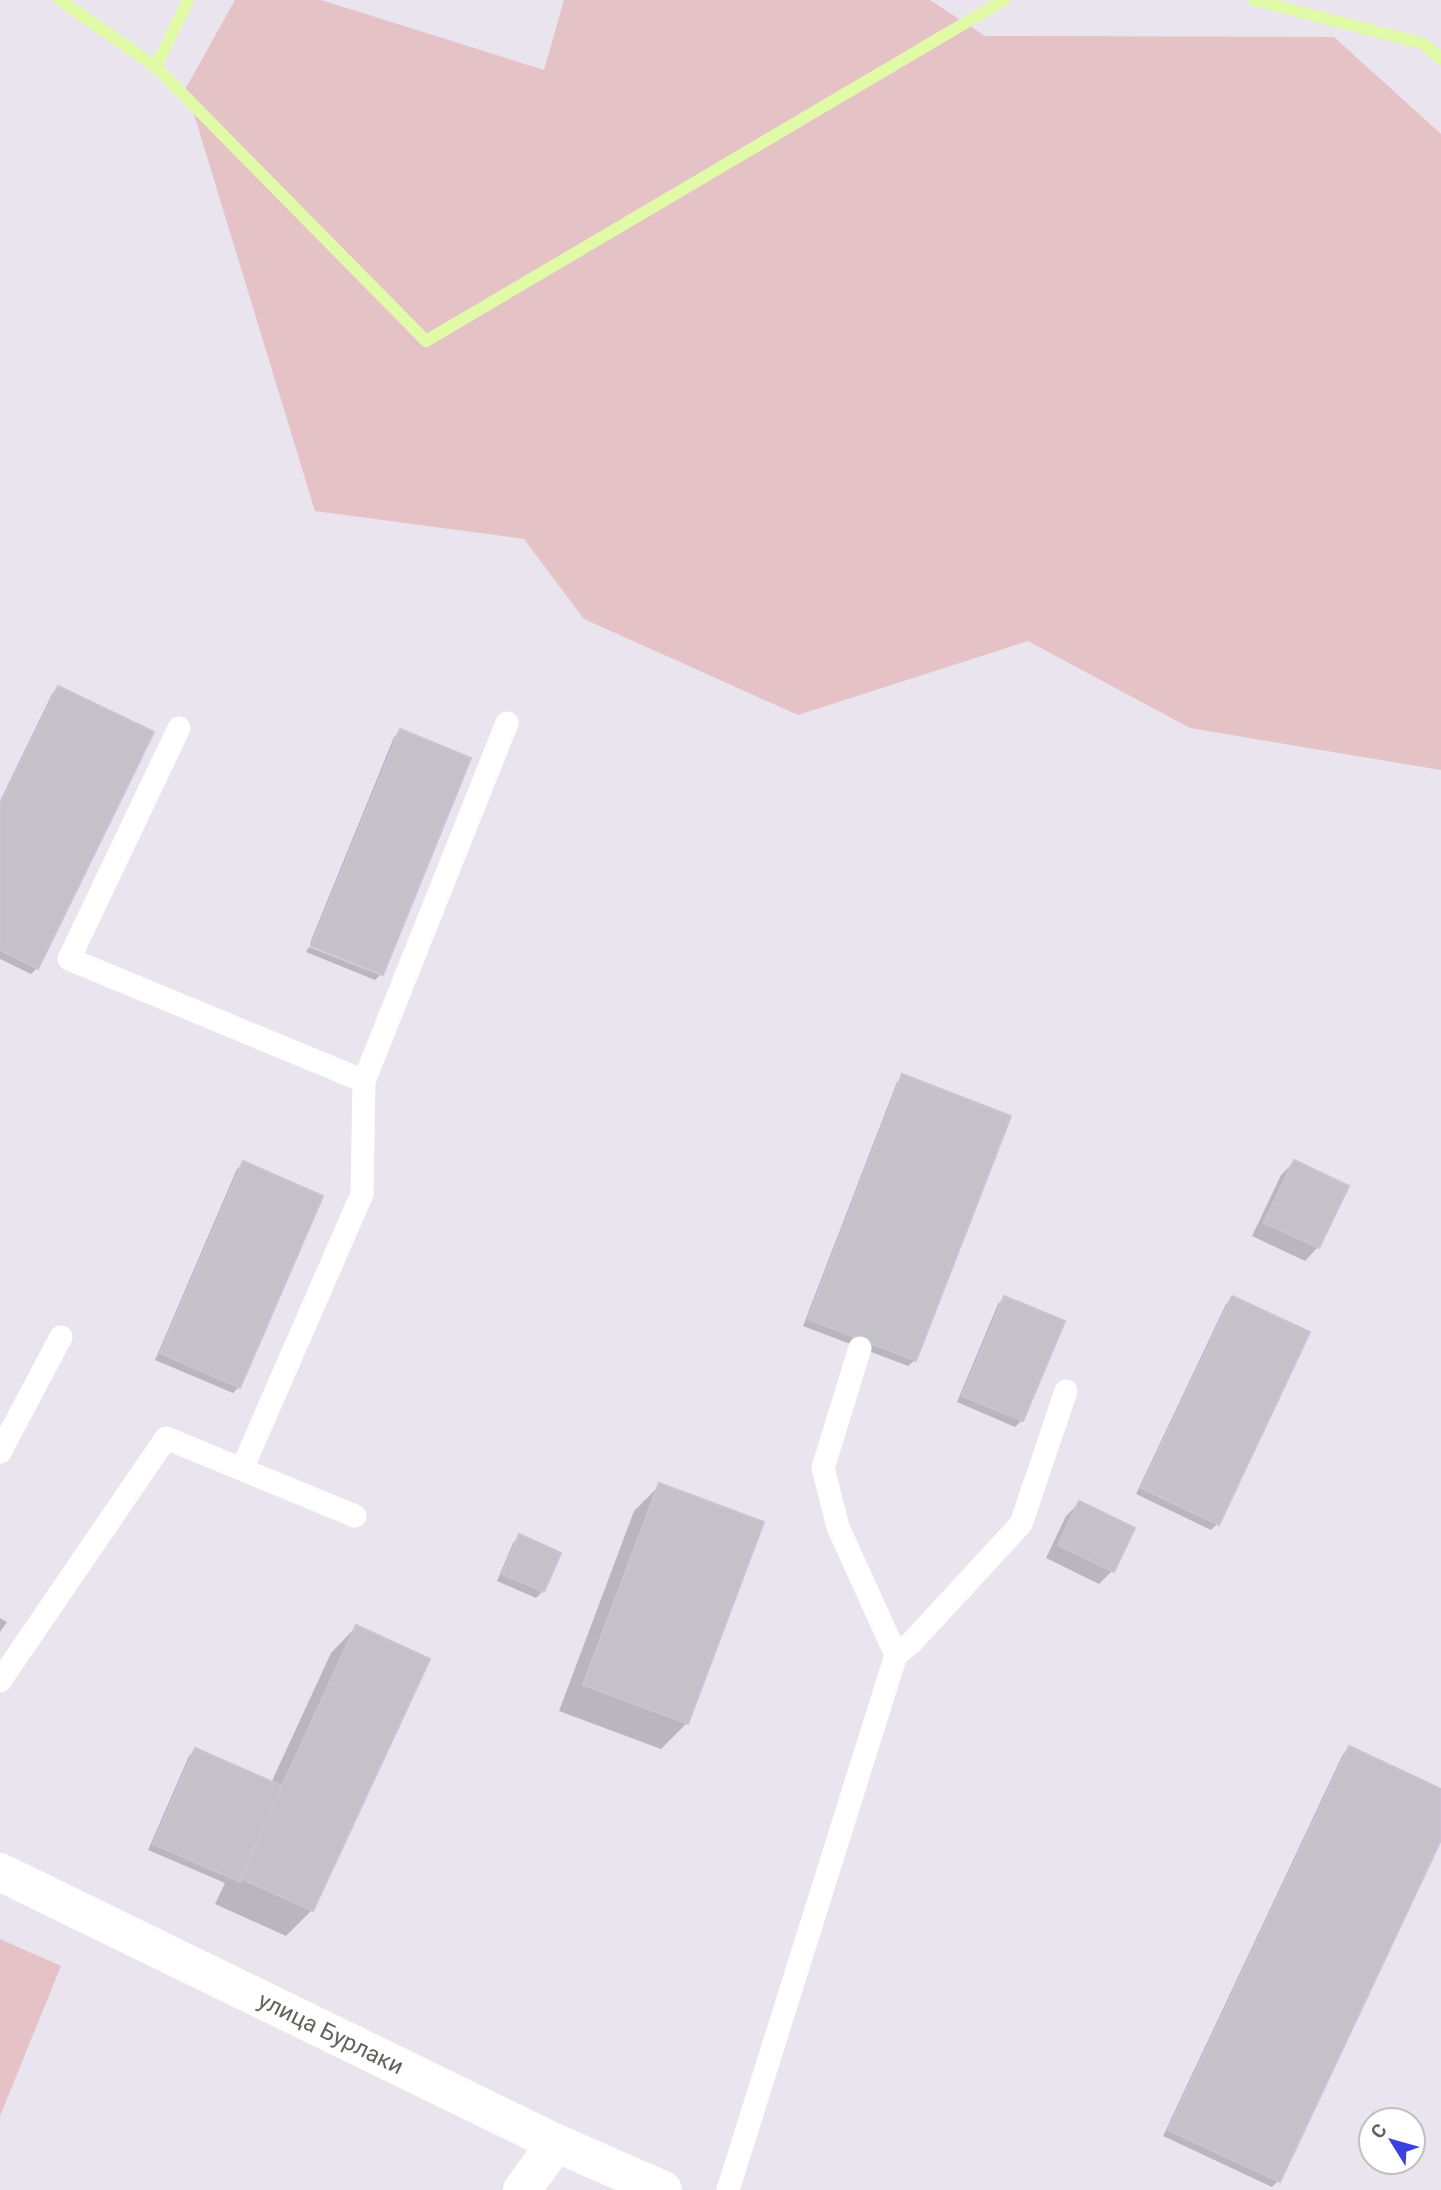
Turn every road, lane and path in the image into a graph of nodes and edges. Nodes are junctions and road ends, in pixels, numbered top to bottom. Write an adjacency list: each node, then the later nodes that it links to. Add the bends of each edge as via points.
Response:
1 (507, 723): 3 (lane)
2 (179, 728): 3 (lane, via 69,958)
3 (364, 1081): 8 (lane, via 362,1194)
4 (61, 1337): 7 (lane)
5 (860, 1348): 10 (lane, via 823,1468 838,1527)
6 (1066, 1391): 10 (lane, via 1021,1524)
7 (0, 1452)
8 (242, 1469): 9 (lane); 11 (lane, via 166,1438)
9 (355, 1516)
10 (896, 1655): 16 (lane)
11 (0, 1681)
12 (0, 1872): 13 (street, улица Бурлаки)
13 (556, 2143): 14 (street); 15 (street, улица Бурлаки)
14 (522, 2190)
15 (663, 2190)
16 (728, 2190)

